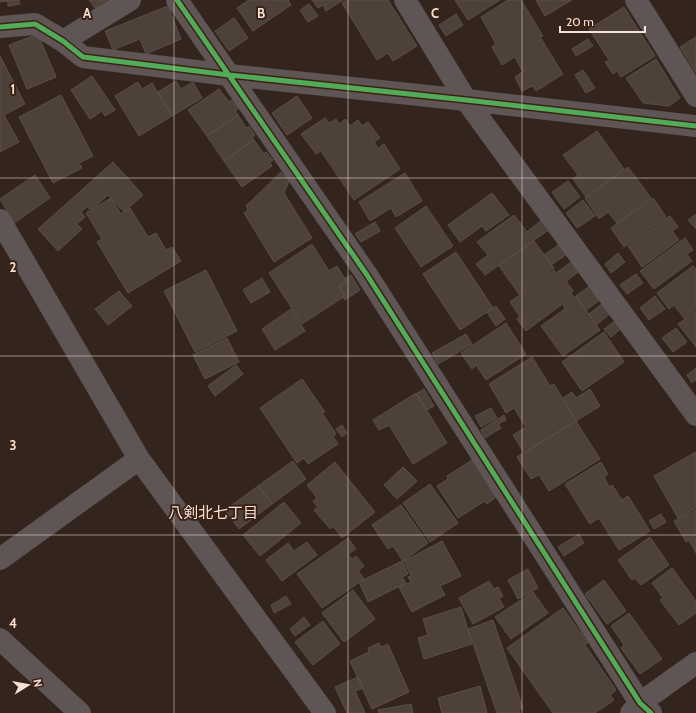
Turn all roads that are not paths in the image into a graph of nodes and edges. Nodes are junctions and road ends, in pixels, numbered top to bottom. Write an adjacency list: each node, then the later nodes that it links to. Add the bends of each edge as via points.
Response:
1 (130, 0): 6 (street)
2 (177, 0): 7 (street)
3 (405, 0): 9 (street)
4 (636, 0): 8 (street)
5 (0, 27): 6 (street, via 35,24)
6 (63, 41): 7 (street, via 83,57)
7 (229, 75): 9 (street); 17 (street, via 367,275)
8 (696, 96)
9 (466, 100): 10 (street); 12 (street)
10 (696, 126)
11 (0, 220): 13 (street)
12 (696, 415)
13 (139, 459): 14 (street); 19 (street)
14 (0, 559)
15 (0, 639): 18 (street)
16 (696, 663): 17 (street)
17 (641, 710)
18 (80, 713)
19 (325, 713)

